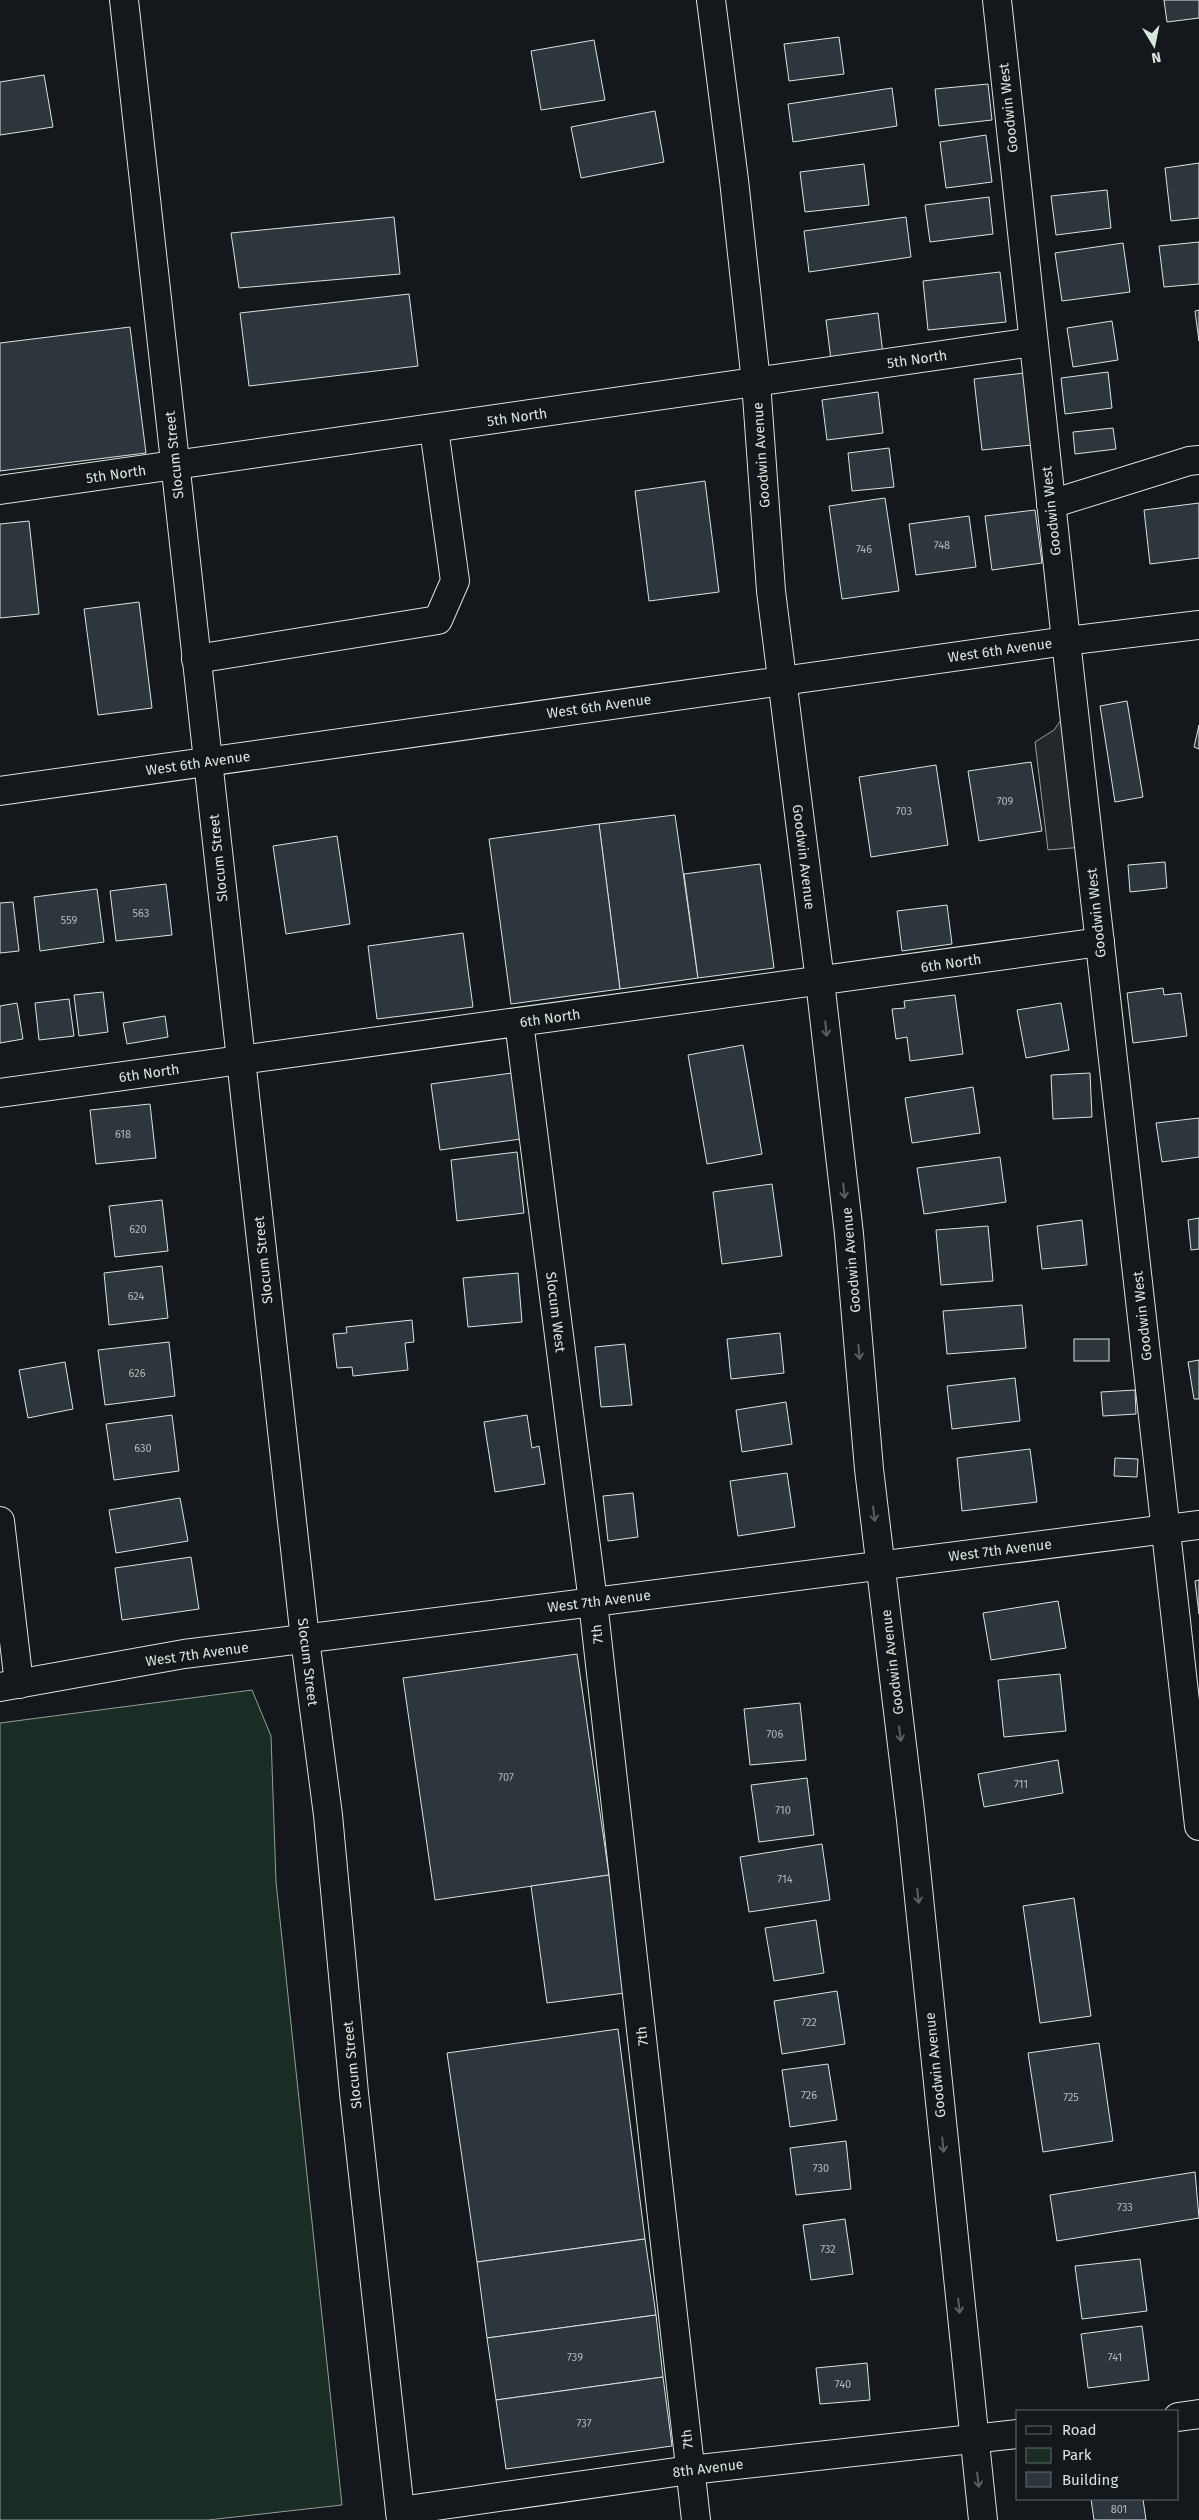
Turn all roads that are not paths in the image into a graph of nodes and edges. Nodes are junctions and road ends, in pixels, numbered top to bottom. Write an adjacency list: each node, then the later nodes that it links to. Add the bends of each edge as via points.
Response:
1 (124, 0): 8 (street, Slocum Street)
2 (711, 0): 5 (street, Goodwin Avenue)
3 (997, 0): 4 (street, Goodwin West)
4 (1033, 342): 5 (street, 5th North); 10 (street, Goodwin West)
5 (756, 382): 6 (street, 5th North); 14 (street, Goodwin Avenue, via 771,591)
6 (434, 430): 8 (street, 5th North); 13 (street, via 455,581 438,620)
7 (1199, 460): 10 (street)
8 (175, 465): 9 (street, 5th North); 13 (street, Slocum Street)
9 (0, 490)
10 (1051, 504): 12 (street, Goodwin West)
11 (1199, 625): 12 (street, West 6th Avenue)
12 (1066, 641): 14 (street, West 6th Avenue); 17 (street, Goodwin West)
13 (196, 659): 15 (street, Slocum Street)
14 (782, 680): 15 (street, West 6th Avenue); 18 (street, Goodwin Avenue)
15 (207, 761): 16 (street, West 6th Avenue); 20 (street, Slocum Street)
16 (0, 791)
17 (1100, 942): 18 (street, 6th North); 24 (street, Goodwin West)
18 (820, 981): 19 (street, 6th North); 25 (street, Goodwin Avenue, one-way to 25, via 849,1234)
19 (519, 1022): 20 (street, 6th North); 26 (street, Slocum West)
20 (240, 1060): 21 (street, 6th North); 27 (street, Slocum Street)
21 (0, 1093)
22 (0, 1521): 28 (street)
23 (1199, 1525): 24 (street, West 7th Avenue)
24 (1166, 1529): 25 (street, West 7th Avenue); 29 (street, Goodwin West)
25 (880, 1564): 26 (street, West 7th Avenue); 33 (street, Goodwin Avenue, one-way to 33, via 910,1820)
26 (593, 1602): 27 (street, West 7th Avenue); 34 (street, 7th)
27 (305, 1639): 28 (street, West 7th Avenue, via 184,1654); 35 (street, Slocum Street, via 328,1814 354,2093)
28 (10, 1685)
29 (1199, 1826)
30 (1199, 2414): 31 (street)
31 (1179, 2417)
32 (1016, 2434): 33 (street, 8th Avenue)
33 (973, 2439): 34 (street, 8th Avenue); 37 (street, Goodwin Avenue, one-way to 37)
34 (690, 2470): 35 (street, 8th Avenue); 36 (street, 7th)
35 (401, 2516)
36 (696, 2520)
37 (982, 2520)

